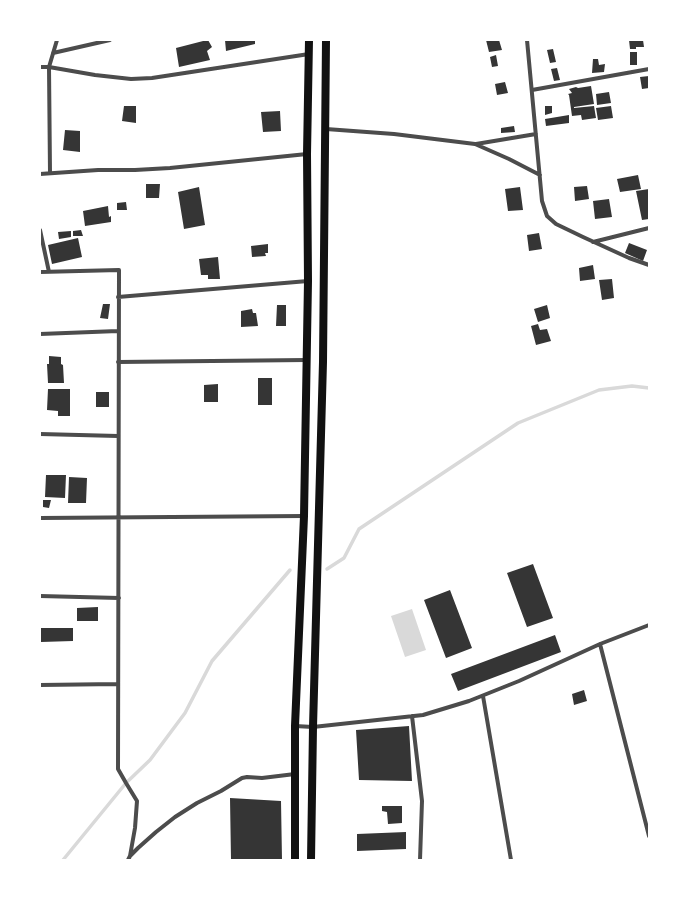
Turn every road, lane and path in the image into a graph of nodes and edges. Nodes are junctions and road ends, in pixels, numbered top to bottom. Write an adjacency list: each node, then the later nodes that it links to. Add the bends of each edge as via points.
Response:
1 (57, 40): 6 (street)
2 (110, 40): 6 (street)
3 (309, 40): 7 (main road)
4 (326, 40): 12 (main road)
5 (528, 40): 11 (street)
6 (53, 54): 9 (street)
7 (308, 54): 9 (street, via 152,78 102,76); 15 (main road)
8 (40, 67): 9 (street)
9 (49, 67): 16 (street)
10 (649, 69): 11 (street)
11 (532, 90): 13 (street)
12 (326, 129): 14 (street); 45 (main road, via 323,362)
13 (536, 134): 14 (street); 18 (street)
14 (475, 144): 18 (street)
15 (307, 154): 16 (street, via 170,168); 25 (main road)
16 (50, 173): 17 (street)
17 (40, 174)
18 (540, 175): 21 (street, via 542,201 547,216 556,224)
19 (649, 228): 21 (street)
20 (40, 230): 24 (street)
21 (593, 242): 22 (street)
22 (649, 265)
23 (40, 272): 24 (street)
24 (49, 272): 26 (street, via 118,270)
25 (308, 281): 26 (street); 29 (main road)
26 (118, 297): 27 (street)
27 (118, 331): 28 (street); 30 (street)
28 (40, 334)
29 (307, 360): 30 (street); 33 (main road)
30 (118, 362): 32 (street)
31 (40, 434): 32 (street)
32 (118, 436): 34 (street)
33 (304, 516): 34 (street); 44 (main road)
34 (119, 517): 35 (street); 37 (street)
35 (40, 518)
36 (40, 596): 37 (street)
37 (119, 598): 40 (street)
38 (649, 625): 39 (street)
39 (600, 644): 42 (street); 47 (street)
40 (118, 684): 41 (street); 48 (street, via 118,768 137,801)
41 (40, 685)
42 (483, 696): 43 (street, via 423,715); 52 (street)
43 (412, 716): 45 (street); 51 (street, via 422,801)
44 (295, 726): 45 (street); 46 (main road)
45 (313, 726): 50 (main road)
46 (295, 774): 48 (street, via 242,778 176,817); 49 (main road)
47 (649, 836)
48 (129, 858)
49 (295, 860)
50 (311, 860)
51 (420, 860)
52 (511, 860)

